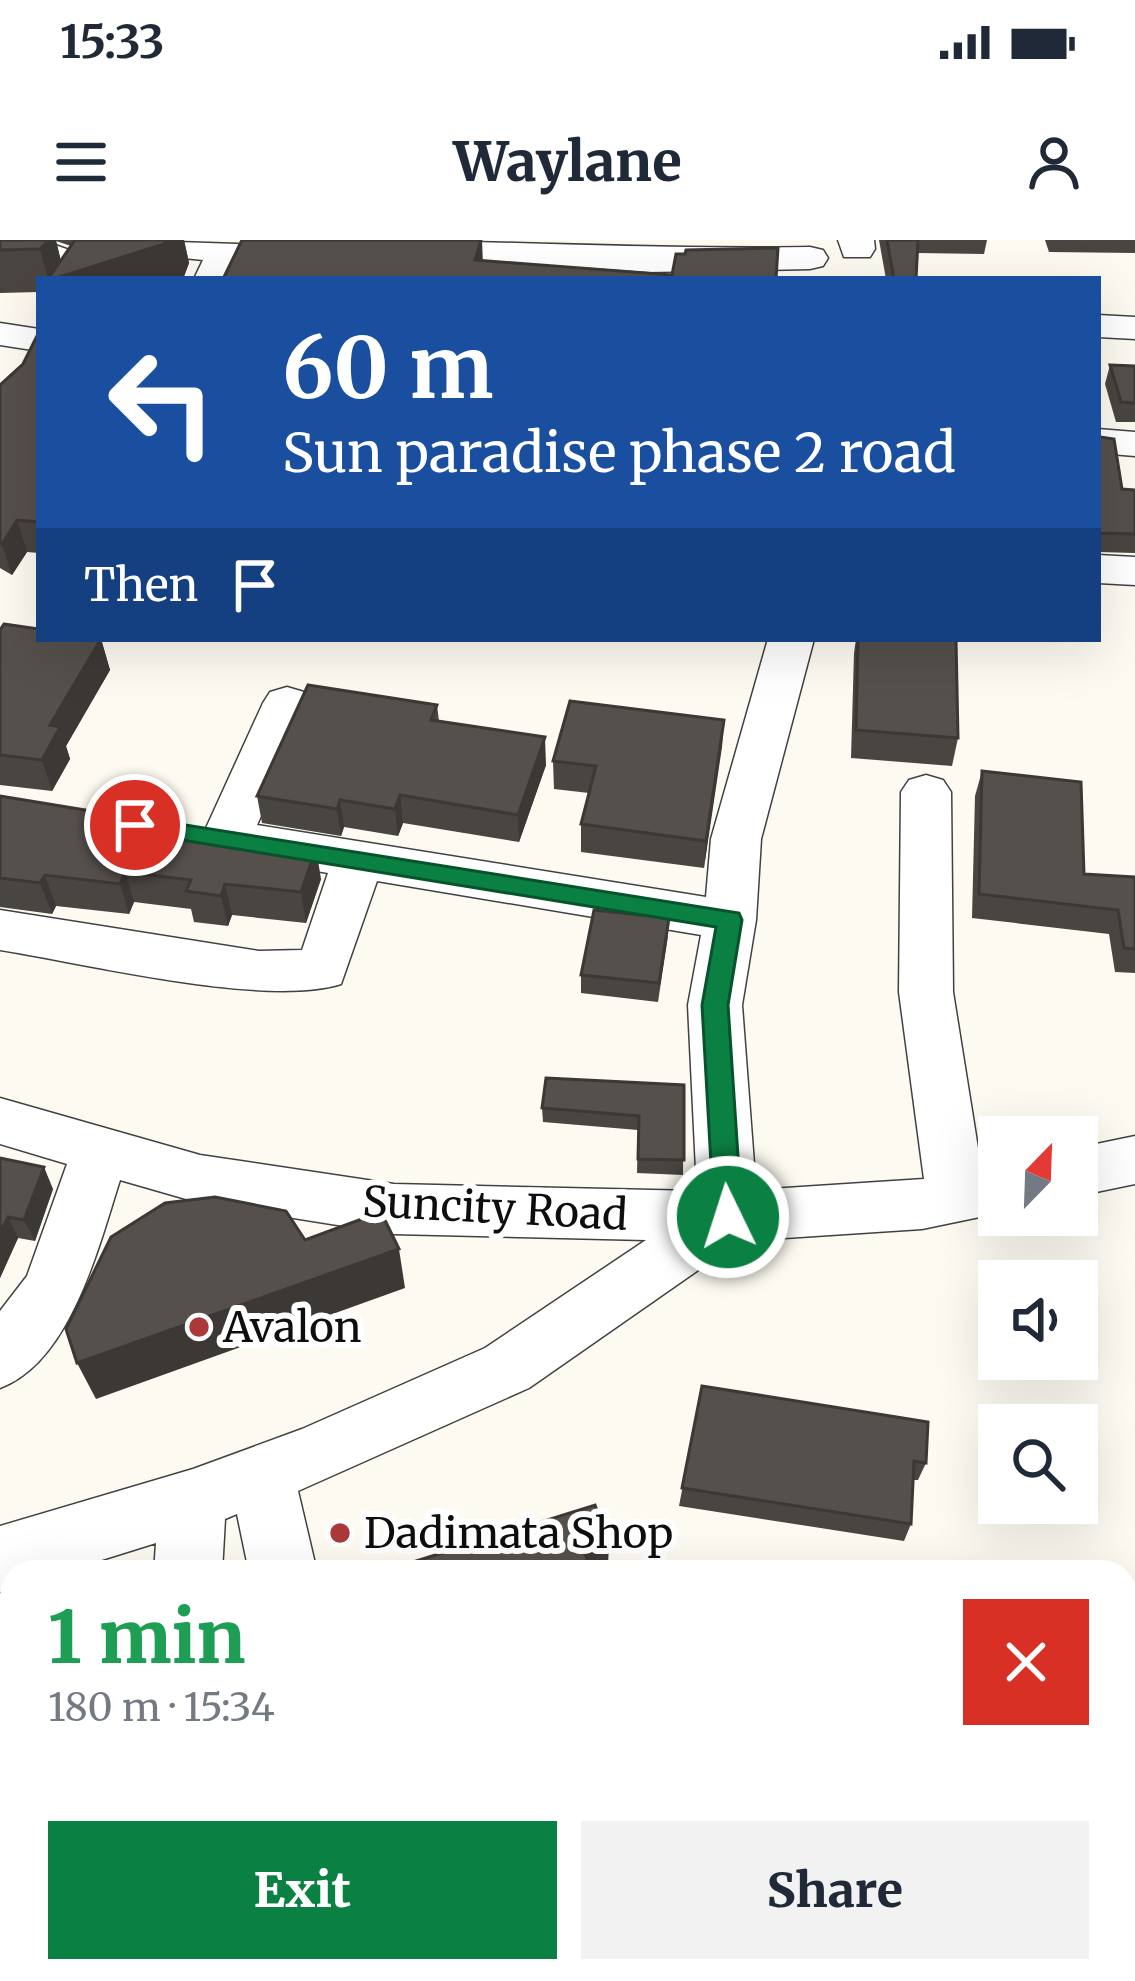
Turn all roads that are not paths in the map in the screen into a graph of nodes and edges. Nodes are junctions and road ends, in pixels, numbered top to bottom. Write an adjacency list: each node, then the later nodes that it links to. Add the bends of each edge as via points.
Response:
1 (14, 240): 7 (street)
2 (247, 240): 9 (street)
3 (354, 241): 4 (street); 10 (street, via 340,270)
4 (516, 246): 6 (street)
5 (809, 259): 6 (street)
6 (634, 270)
7 (66, 271): 8 (street, via 142,243 225,252)
8 (213, 276)
9 (229, 276)
10 (422, 276)
11 (1101, 326): 12 (street)
12 (1135, 328)
13 (30, 330): 14 (street)
14 (0, 334)
15 (1101, 442): 16 (street)
16 (1135, 444)
17 (1101, 569): 18 (street)
18 (1135, 571)
19 (791, 642): 23 (street, via 736,839)
20 (286, 703): 22 (street, via 203,836)
21 (926, 792): 29 (street, via 926,992)
22 (358, 860): 23 (street); 24 (street, via 322,970 259,971)
23 (730, 920): 30 (street, via 715,1005)
24 (0, 930)
25 (0, 1120): 26 (street, Suncity Road)
26 (102, 1147): 30 (street, Suncity Road, via 200,1180 394,1209); 31 (street, via 53,1290)
27 (1135, 1160): 28 (street)
28 (1098, 1168)
29 (978, 1193): 30 (street, Suncity Road)
30 (728, 1217): 32 (street, via 507,1368)
31 (0, 1360)
32 (261, 1472): 33 (street); 36 (street)
33 (193, 1500): 34 (street); 35 (street)
34 (0, 1559)
35 (189, 1560)
36 (280, 1560)

